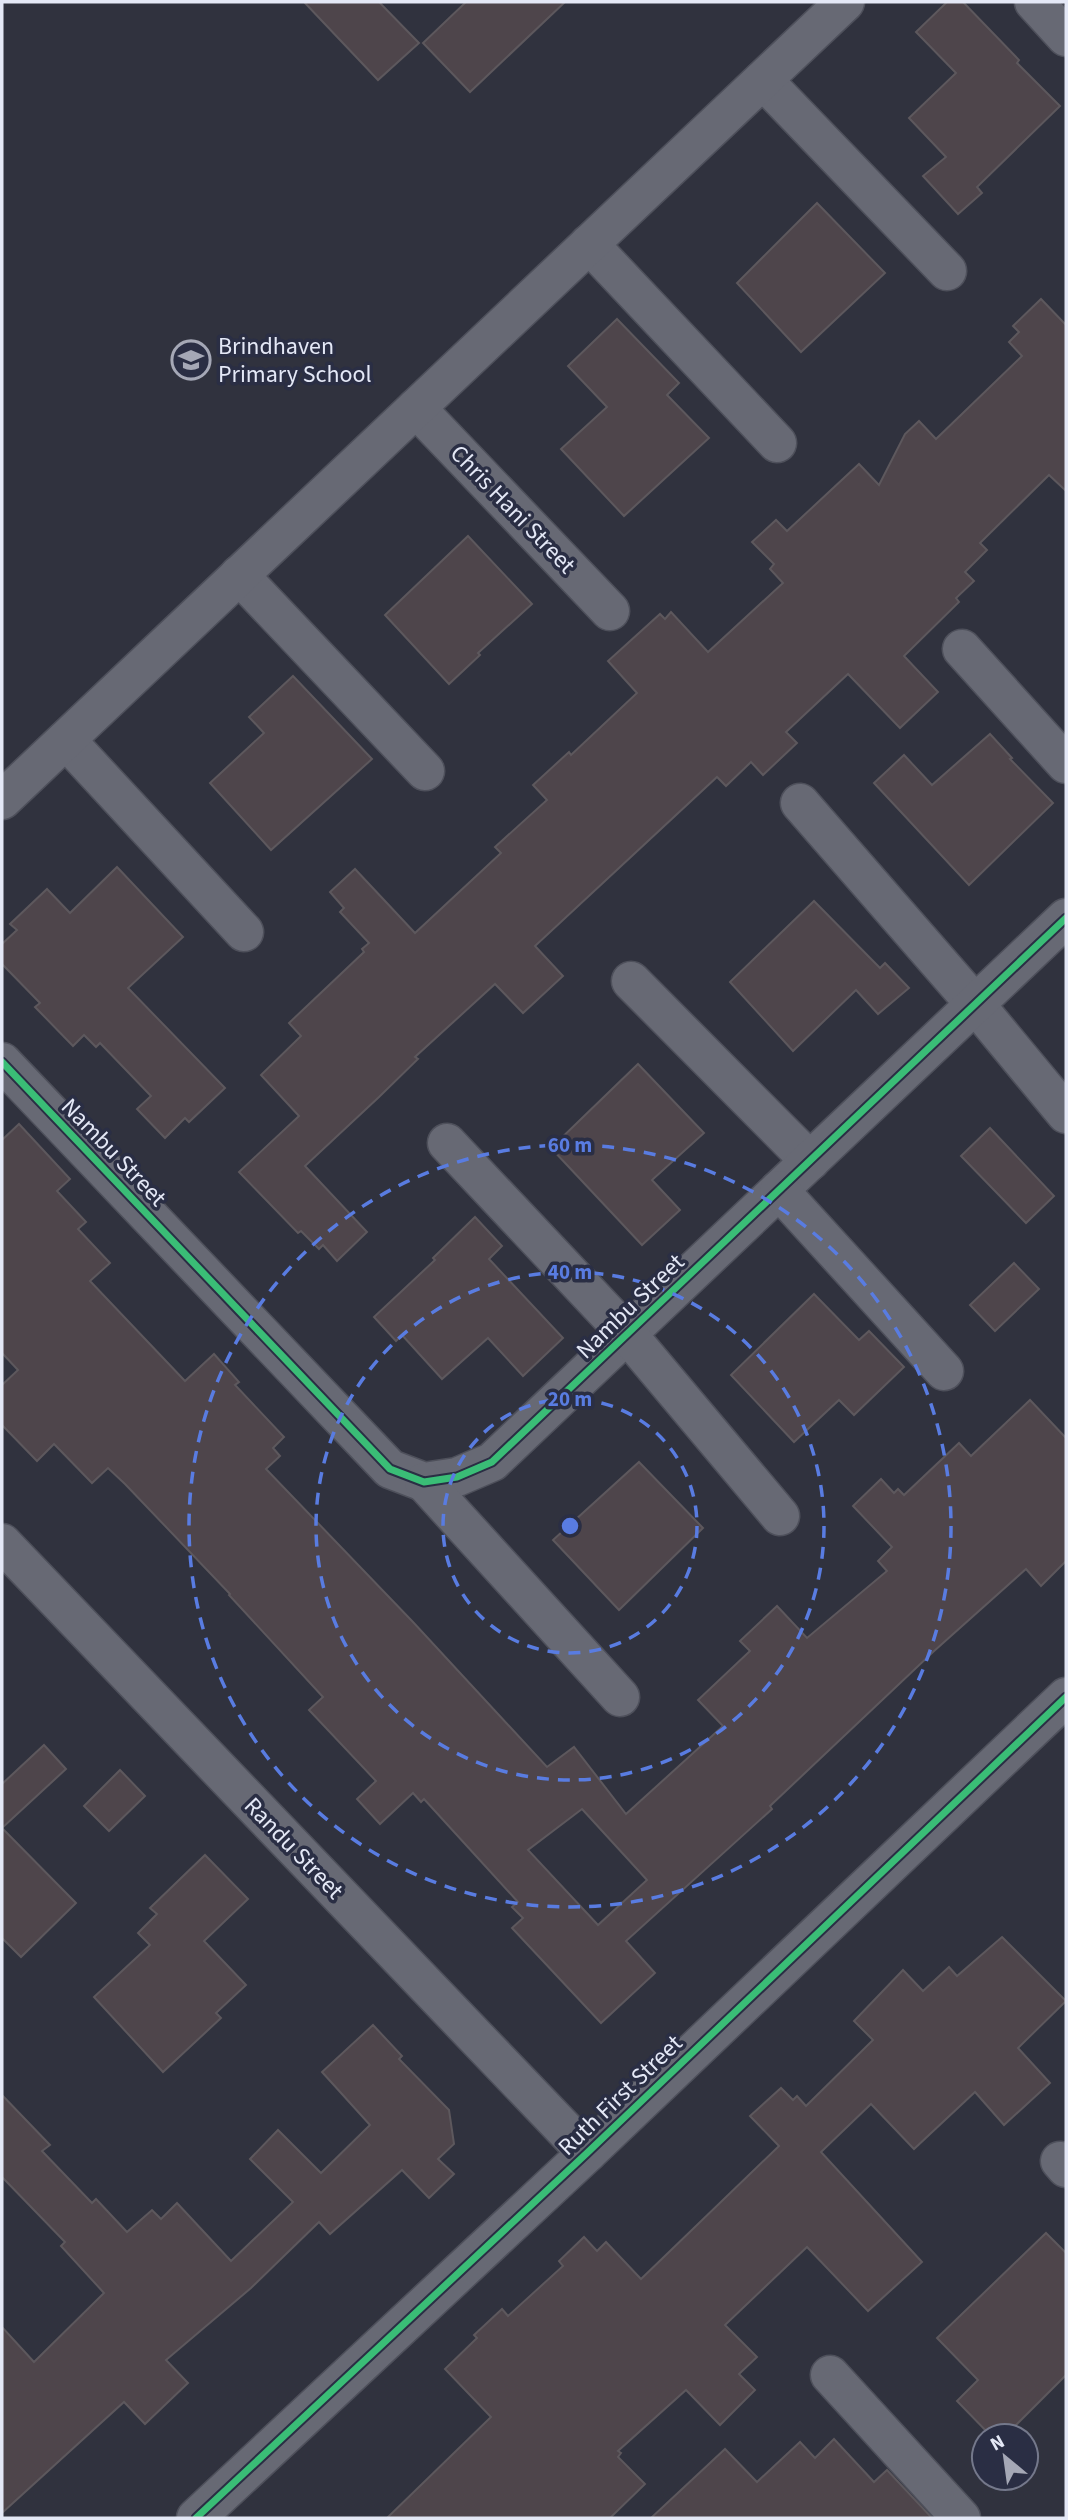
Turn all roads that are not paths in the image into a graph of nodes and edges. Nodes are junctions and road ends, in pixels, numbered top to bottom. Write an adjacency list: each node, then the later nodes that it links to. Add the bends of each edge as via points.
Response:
1 (845, 2): 4 (street)
2 (1034, 2): 3 (street)
3 (1066, 37)
4 (763, 80): 5 (street); 6 (street)
5 (589, 244): 7 (street); 8 (street)
6 (947, 271)
7 (416, 408): 9 (street); 10 (street, Chris Hani Street)
8 (777, 443)
9 (239, 575): 12 (street); 14 (street)
10 (610, 611)
11 (962, 649): 13 (street)
12 (66, 740): 15 (street); 18 (street)
13 (1066, 764)
14 (425, 771)
15 (2, 800)
16 (800, 803): 20 (street)
17 (1066, 918): 20 (street, Nambu Street)
18 (244, 932)
19 (631, 981): 24 (street)
20 (975, 1004): 22 (street); 24 (street, Nambu Street)
21 (2, 1062): 28 (street, Nambu Street, via 390,1469)
22 (1066, 1114)
23 (447, 1143): 26 (street, Nambu Street)
24 (810, 1161): 25 (street, Nambu Street)
25 (779, 1190): 26 (street, Nambu Street); 27 (street)
26 (628, 1335): 28 (street, Nambu Street, via 492,1462 457,1477); 29 (street, Nambu Street)
27 (944, 1371)
28 (424, 1482): 31 (street)
29 (780, 1516)
30 (2, 1543): 33 (street, Randu Street)
31 (620, 1697)
32 (1066, 1697): 33 (street, Ruth First Street)
33 (587, 2153): 35 (street, Ruth First Street)
34 (830, 2375): 36 (street)
35 (196, 2518)
36 (961, 2518)

